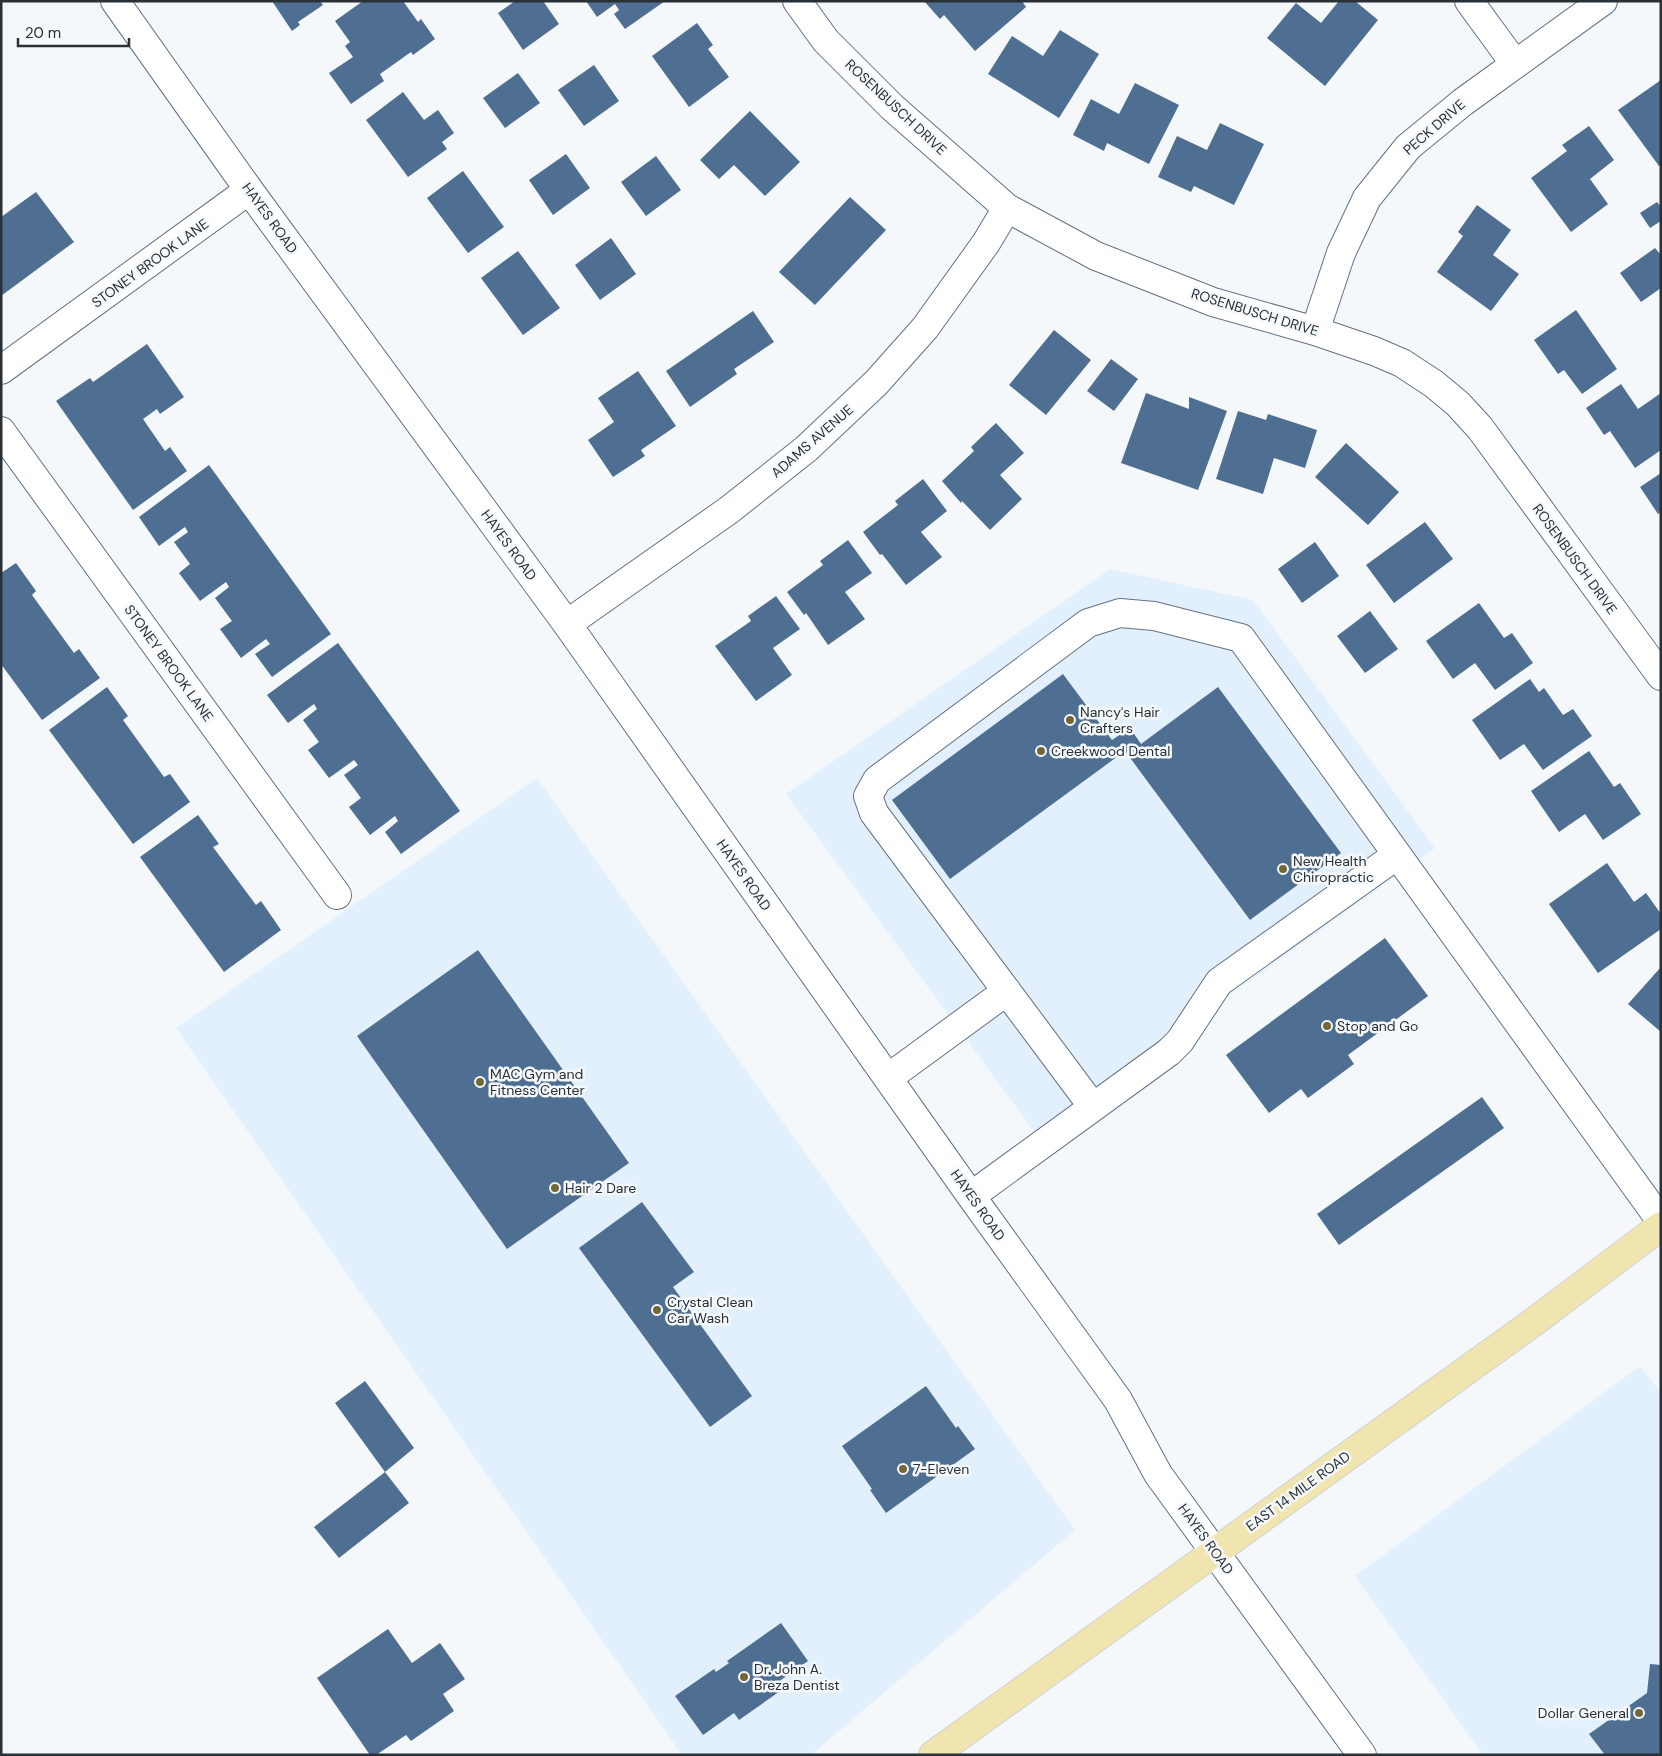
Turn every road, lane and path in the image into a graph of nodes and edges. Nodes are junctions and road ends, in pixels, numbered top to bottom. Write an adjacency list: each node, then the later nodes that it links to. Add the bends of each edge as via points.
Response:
1 (115, 1): 6 (street, HAYES ROAD)
2 (797, 1): 7 (street, ROSENBUSCH DRIVE, via 826,41 892,107)
3 (1469, 1): 5 (street)
4 (1602, 1): 5 (street, PECK DRIVE)
5 (1515, 64): 8 (street, PECK DRIVE, via 1408,147 1367,198 1340,252)
6 (249, 190): 9 (street, STONEY BROOK LANE); 11 (street, HAYES ROAD)
7 (1007, 208): 8 (street, ROSENBUSCH DRIVE, via 1096,256 1213,302); 11 (street, ADAMS AVENUE, via 925,328 876,383 806,450 729,510)
8 (1315, 331): 12 (street, ROSENBUSCH DRIVE, via 1402,363 1458,404 1480,428)
9 (1, 370)
10 (1, 431): 14 (street, STONEY BROOK LANE)
11 (567, 624): 16 (street, HAYES ROAD)
12 (1661, 676)
13 (1397, 855): 15 (street, via 1241,638 1154,616 1120,613 1088,623 878,780 868,796 874,813); 17 (street, via 1219,982 1180,1041 1162,1058); 19 (street)
14 (336, 896)
15 (1007, 992): 16 (street); 17 (street)
16 (888, 1078): 18 (street, HAYES ROAD)
17 (1093, 1107): 18 (street)
18 (971, 1196): 21 (street, HAYES ROAD, via 1118,1400 1158,1474)
19 (1661, 1222)
20 (1661, 1226): 21 (main road, EAST 14 MILE ROAD, via 1531,1324)
21 (1215, 1551): 22 (main road, EAST 14 MILE ROAD); 23 (street, HAYES ROAD)
22 (933, 1755)
23 (1362, 1755)

